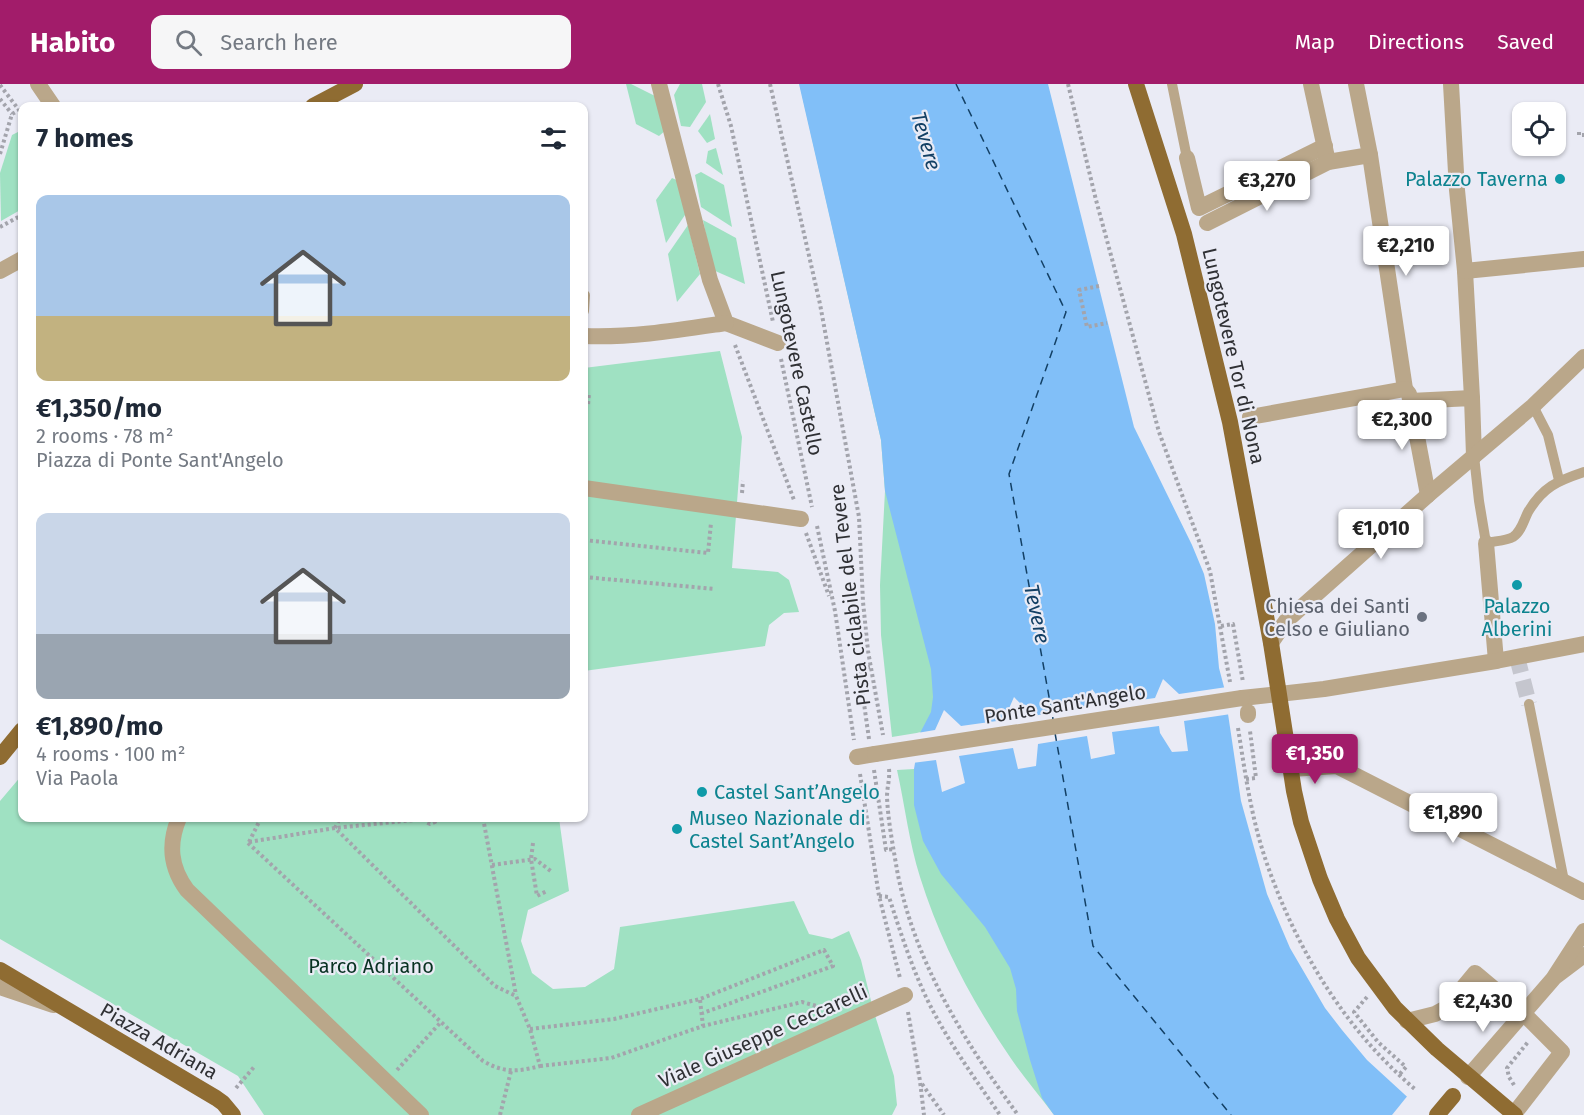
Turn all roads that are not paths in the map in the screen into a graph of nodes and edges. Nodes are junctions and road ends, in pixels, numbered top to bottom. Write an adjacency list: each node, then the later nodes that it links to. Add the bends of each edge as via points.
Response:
1 (38, 84): 9 (street)
2 (355, 84): 10 (main road)
3 (660, 84): 19 (street, via 710,280)
4 (1137, 84): 34 (main road, Lungotevere Tor di Nona, via 1208,325)
5 (1172, 84): 12 (lane)
6 (1311, 84): 11 (street)
7 (1356, 84): 13 (street)
8 (1451, 84): 18 (street)
9 (50, 102)
10 (321, 102)
11 (1327, 154): 13 (street); 14 (street); 14 (street, via 1310,170)
12 (1187, 158): 14 (street)
13 (1371, 163): 23 (street)
14 (1203, 216)
15 (1584, 259): 18 (street)
16 (18, 261): 17 (street)
17 (0, 271)
18 (1465, 271): 24 (street)
19 (726, 323): 20 (street, via 665,332); 21 (street)
20 (588, 336)
21 (778, 343)
22 (1584, 357): 25 (street)
23 (1407, 395): 24 (street); 26 (street); 31 (street)
24 (1472, 398): 27 (street)
25 (1533, 406): 27 (street); 29 (lane, via 1548,435)
26 (1250, 417)
27 (1474, 456): 31 (street); 33 (lane)
28 (1584, 472): 29 (lane)
29 (1559, 480): 33 (lane, via 1539,495 1519,532)
30 (588, 489): 32 (street)
31 (1428, 495): 34 (street, via 1283,624)
32 (801, 519)
33 (1486, 543): 36 (street)
34 (1271, 643): 37 (main road, Lungotevere Tor di Nona)
35 (1584, 644): 36 (street, Ponte Sant'Angelo)
36 (1496, 661): 37 (street, Ponte Sant'Angelo)
37 (1279, 693): 43 (street, Ponte Sant'Angelo, bridge, via 1241,704); 44 (main road, Lungotevere Tor di Nona)
38 (1529, 704): 46 (lane)
39 (18, 732): 41 (street)
40 (18, 734): 42 (main road)
41 (0, 744)
42 (0, 757)
43 (857, 757)
44 (1291, 769): 46 (street, via 1337,766); 56 (main road, Lungotevere Tor di Nona, via 1304,832 1337,919 1364,968)
45 (178, 822): 60 (street, via 171,850 187,890)
46 (1564, 881): 47 (street)
47 (1584, 892)
48 (1584, 931): 51 (street)
49 (1584, 955): 51 (street)
50 (0, 970): 54 (main road, Piazza Adriana)
51 (1553, 979): 55 (street)
52 (0, 987): 54 (street, Piazza Adriana)
53 (905, 995): 61 (street, Viale Giuseppe Ceccarelli)
54 (60, 1007): 59 (main road, Piazza Adriana, via 223,1102)
55 (1524, 1014): 56 (street, via 1475,973 1446,1008); 57 (street); 58 (street, via 1562,1052)
56 (1407, 1021): 57 (main road, Lungotevere Tor di Nona)
57 (1468, 1077): 58 (main road, Lungotevere Tor di Nona); 62 (main road, bridge)
58 (1514, 1114)
59 (233, 1115)
60 (421, 1115)
61 (639, 1115)
62 (1437, 1115)

